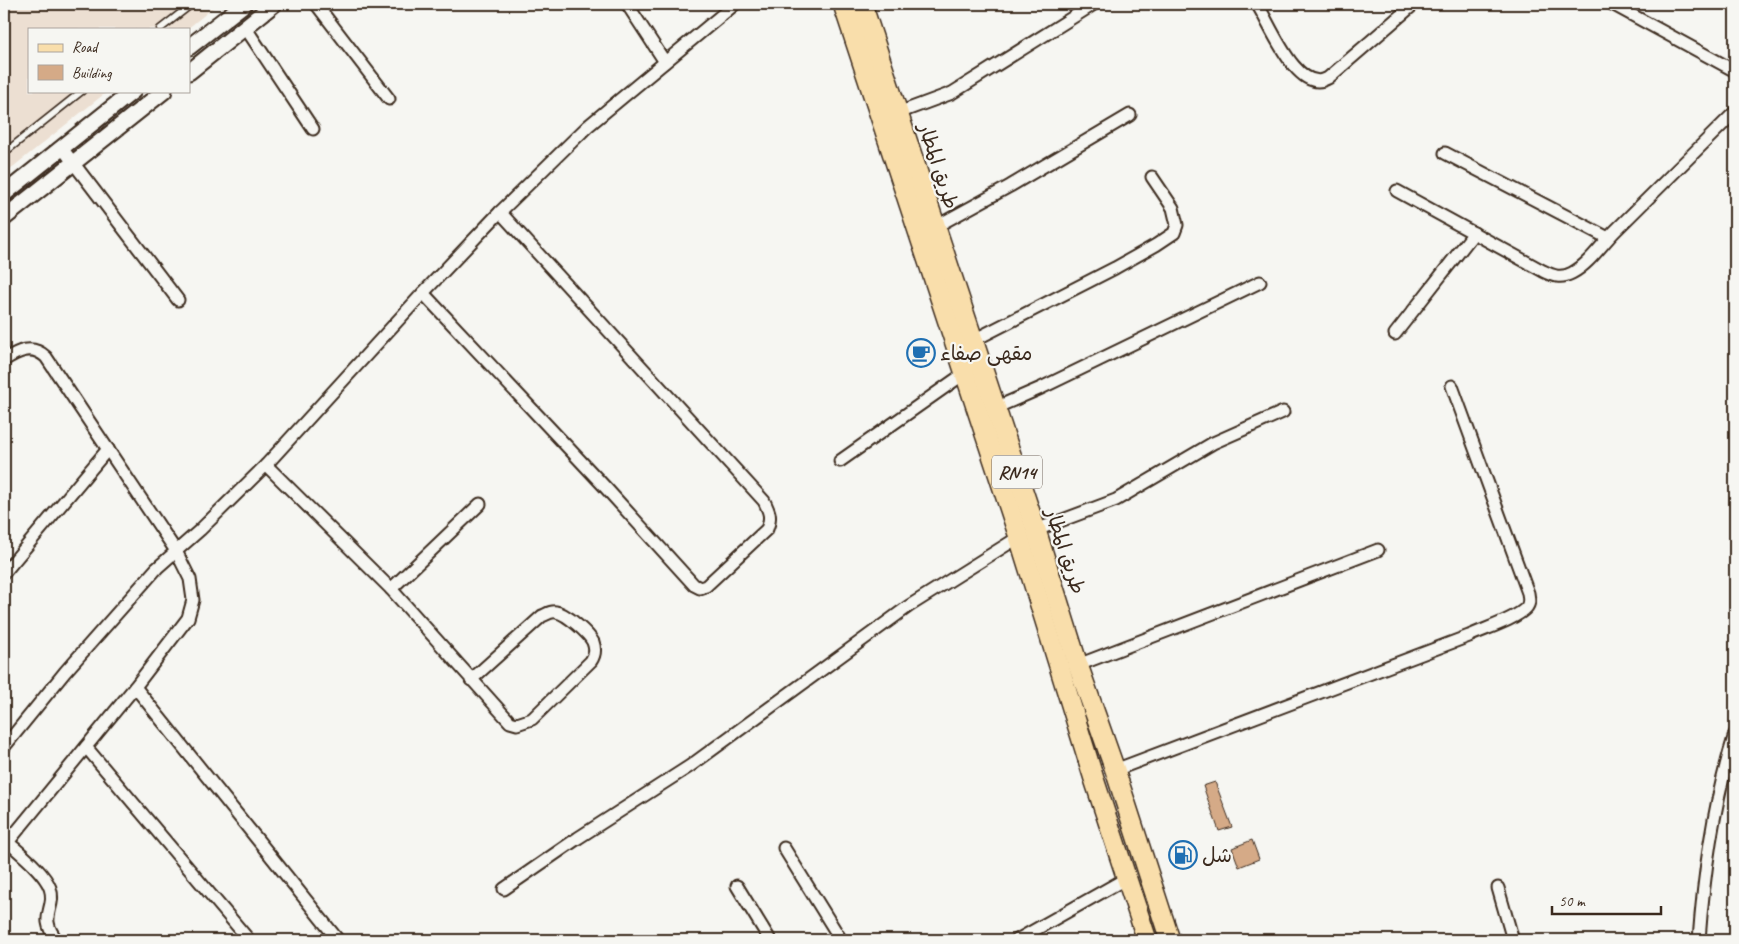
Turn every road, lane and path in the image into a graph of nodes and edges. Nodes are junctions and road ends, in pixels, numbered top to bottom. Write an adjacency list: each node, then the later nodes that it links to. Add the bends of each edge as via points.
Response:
1 (192, 4): 14 (lane)
2 (244, 4): 15 (street)
3 (274, 4): 13 (street)
4 (316, 4): 22 (street)
5 (627, 4): 16 (street)
6 (735, 4): 16 (street)
7 (843, 4): 45 (main road, طريق المطار / RN14)
8 (862, 4): 24 (main road, طريق المطار / RN14)
9 (1094, 4): 24 (street, via 952,93)
10 (1257, 4): 11 (street, via 1274,38 1302,74 1316,82 1328,78)
11 (1414, 4)
12 (1612, 4): 18 (street)
13 (245, 27): 17 (street); 26 (street)
14 (161, 28)
15 (190, 46)
16 (665, 62): 34 (street, via 588,126)
17 (190, 71)
18 (1735, 71)
19 (81, 92): 28 (lane)
20 (132, 92): 27 (street)
21 (163, 92): 30 (street)
22 (388, 99)
23 (1735, 112): 38 (street)
24 (898, 113): 36 (main road, طريق المطار / RN14)
25 (1130, 115): 36 (street)
26 (313, 129)
27 (62, 148): 30 (street); 33 (street)
28 (4, 153)
29 (1445, 153): 38 (street)
30 (74, 162): 35 (street); 41 (street)
31 (1152, 178): 43 (street, via 1173,208 1177,225 1174,233 1115,268)
32 (1397, 190): 37 (street)
33 (4, 194)
34 (500, 212): 40 (street); 40 (street, via 764,501 770,512 767,529 706,586 694,585)
35 (4, 218)
36 (935, 227): 43 (main road, طريق المطار / RN14)
37 (1474, 233): 38 (street, via 1553,276 1562,277 1586,263); 42 (street)
38 (1608, 238)
39 (1260, 282): 47 (street)
40 (423, 293): 51 (street)
41 (178, 300)
42 (1395, 334)
43 (972, 341): 47 (main road, طريق المطار / RN14)
44 (4, 360): 49 (street, via 19,351 30,350 46,357)
45 (965, 373): 50 (street); 54 (main road, طريق المطار / RN14)
46 (1452, 386): 65 (street, via 1526,586 1527,607 1517,615 1469,636)
47 (995, 408): 53 (main road, طريق المطار / RN14)
48 (1284, 412): 53 (street, via 1213,443 1116,500)
49 (108, 449): 55 (street); 57 (street)
50 (840, 461)
51 (266, 465): 55 (street); 58 (street)
52 (480, 504): 58 (street)
53 (1036, 530): 59 (main road, طريق المطار / RN14)
54 (1019, 538): 68 (main road, طريق المطار / RN14); 71 (street, via 909,606 690,766)
55 (176, 550): 61 (street, via 190,579 193,600 188,618); 63 (street, via 65,672)
56 (1378, 550): 59 (street)
57 (4, 573)
58 (391, 590): 60 (street)
59 (1078, 665): 65 (main road, طريق المطار / RN14)
60 (471, 680): 60 (street, via 505,718 516,724 524,722 532,719 591,661 595,655 592,640 567,616 554,611 542,616)
61 (135, 686): 64 (street); 74 (street)
62 (1735, 734): 81 (street, via 1714,815 1703,885)
63 (4, 747)
64 (86, 747): 66 (street); 73 (street)
65 (1115, 770): 79 (main road, طريق المطار / RN14)
66 (6, 844): 72 (street, via 46,881 50,893 48,928)
67 (784, 848): 76 (street)
68 (1127, 878): 77 (street); 78 (main road, طريق المطار / RN14)
69 (737, 886): 75 (street)
70 (1498, 888): 80 (street)
71 (504, 889)
72 (57, 940)
73 (249, 940)
74 (338, 940)
75 (770, 940)
76 (841, 940)
77 (1016, 940)
78 (1147, 940)
79 (1170, 940)
80 (1512, 940)
81 (1699, 940)

